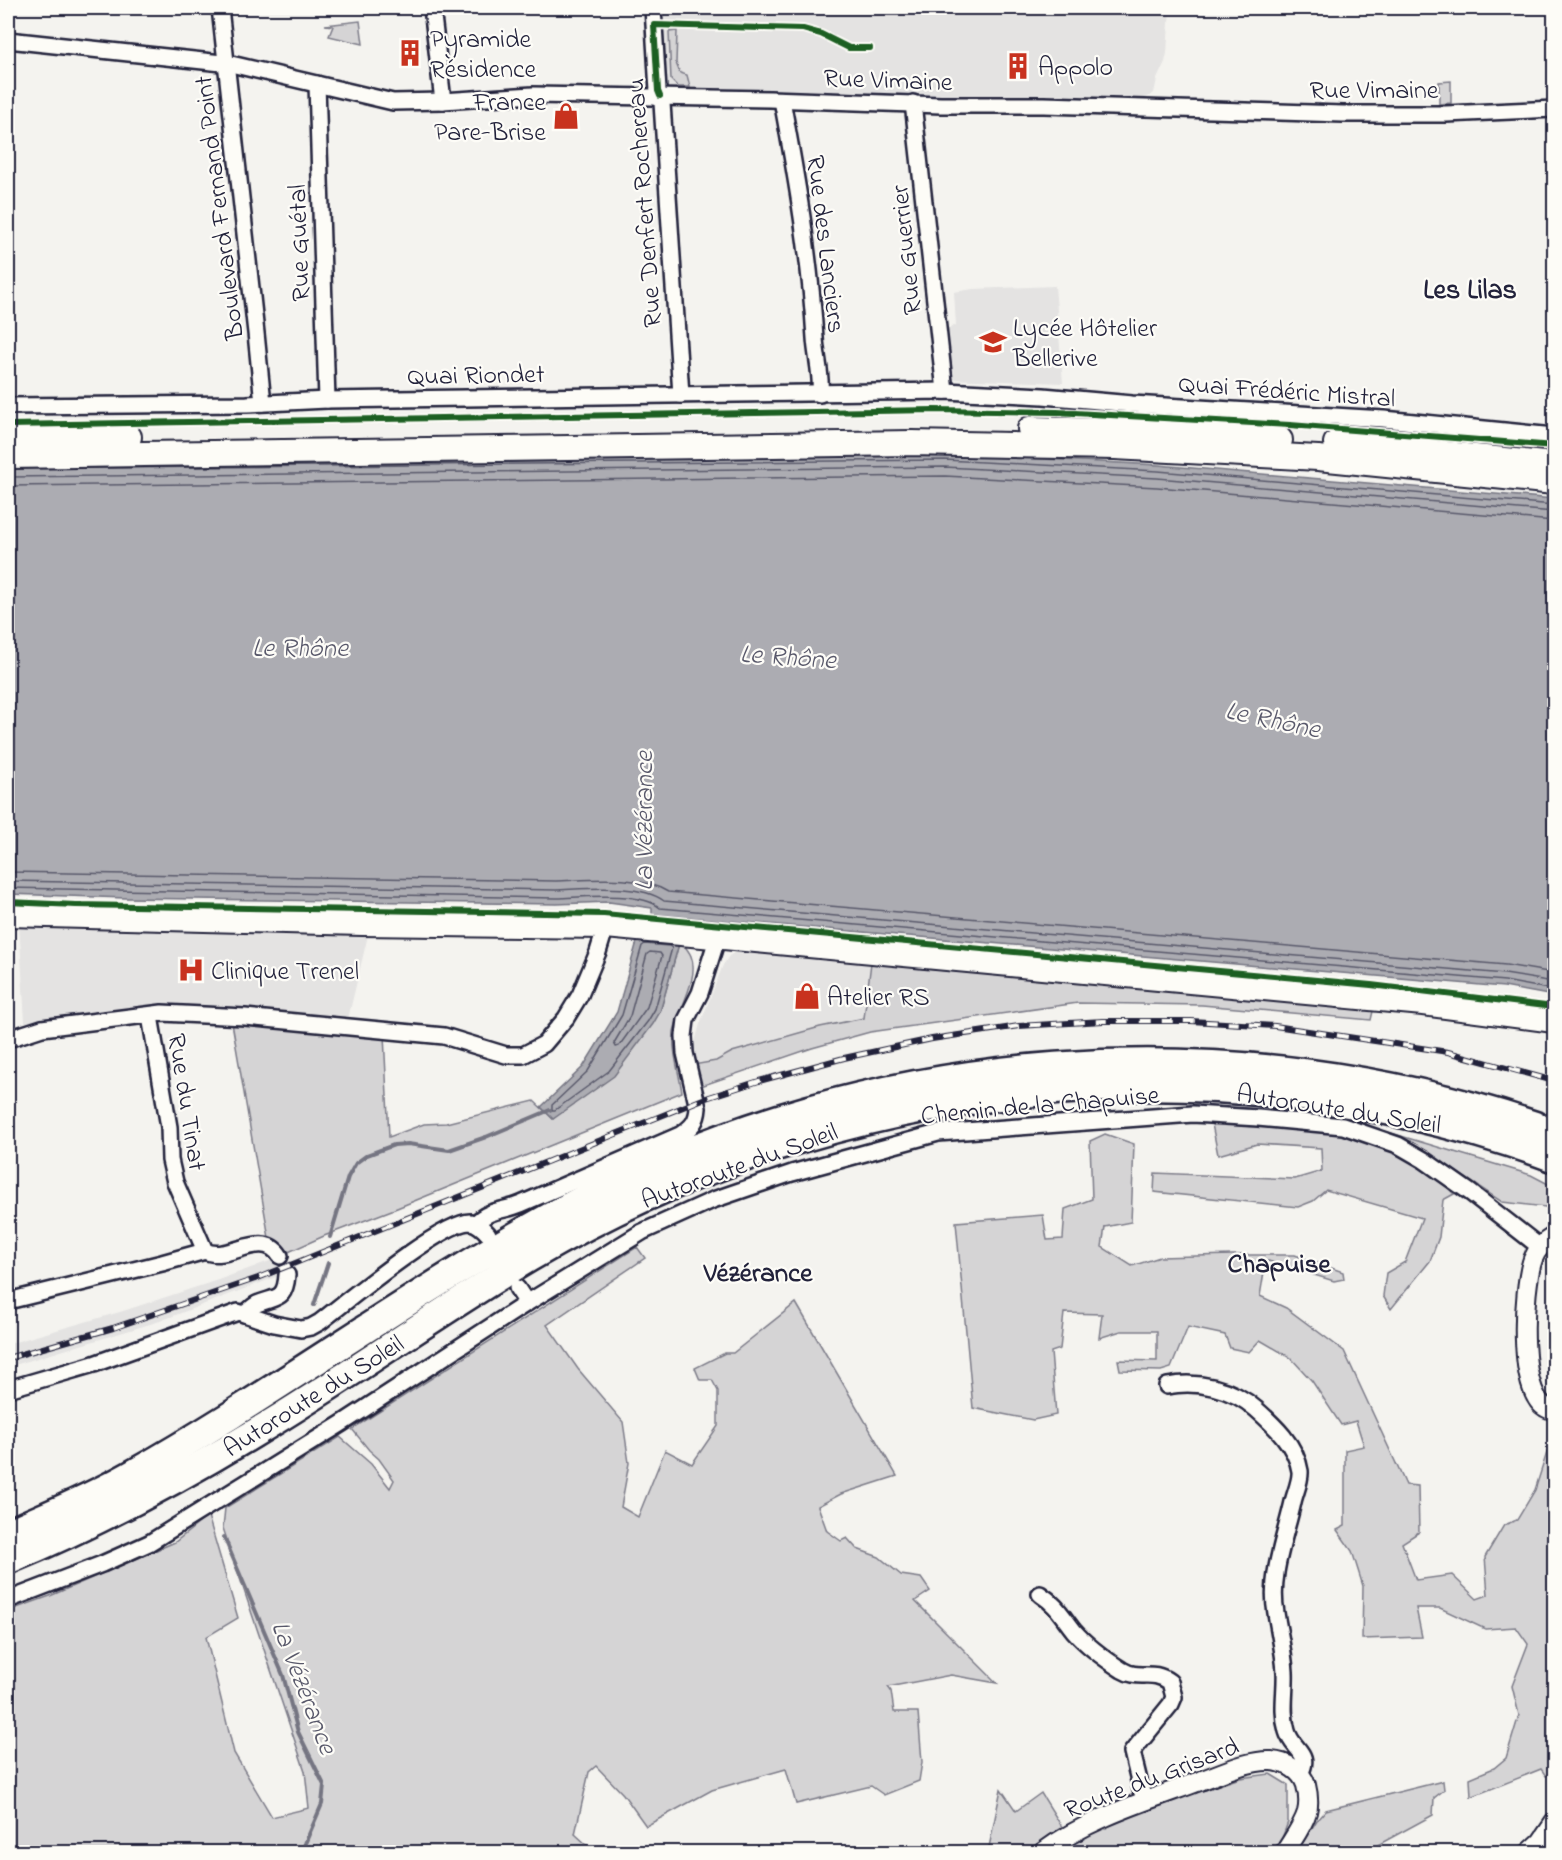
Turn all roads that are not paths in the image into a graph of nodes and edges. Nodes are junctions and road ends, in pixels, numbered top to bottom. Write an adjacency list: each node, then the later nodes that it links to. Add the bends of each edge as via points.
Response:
1 (220, 8): 5 (street, Boulevard Fernand Point)
2 (432, 8): 9 (street)
3 (653, 8): 7 (street, Rue Denfert Rochereau)
4 (8, 40): 5 (street, Rue Vimaine)
5 (225, 64): 6 (street, Rue Vimaine); 16 (street, Boulevard Fernand Point)
6 (317, 84): 9 (street, Rue Vimaine, via 393,102); 15 (street, Rue Guétal)
7 (660, 96): 8 (street, Rue Vimaine); 9 (street, Rue Vimaine, via 533,95); 14 (street, Rue Denfert Rochereau)
8 (782, 100): 10 (street, Rue Vimaine); 13 (street, Rue des Lanciers, via 812,284)
9 (443, 101)
10 (913, 103): 11 (street, Rue Vimaine, via 1343,114); 12 (street, Rue Guerrier)
11 (1554, 109)
12 (945, 392): 13 (street, Quai Riondet); 18 (street, Quai Frédéric Mistral, via 1384,419)
13 (820, 394): 14 (street, Quai Riondet)
14 (681, 395): 15 (street, Quai Riondet)
15 (327, 400): 16 (street, Quai Riondet)
16 (262, 403): 17 (street, Quai Riondet)
17 (8, 406)
18 (1554, 436)
19 (8, 437): 21 (main road, via 1048,429 1310,441)
20 (8, 456): 22 (main road, via 912,443 1115,447 1318,458)
21 (1554, 465)
22 (1554, 482)
23 (8, 914): 24 (main road)
24 (617, 927): 25 (main road); 26 (street, via 598,952 566,1018 544,1044 523,1055 506,1055 444,1035 245,1017 162,1013)
25 (718, 936): 27 (main road, via 1423,1003); 31 (street, via 700,993 686,1020 685,1053 698,1108 694,1124 680,1135 510,1209 485,1214)
26 (150, 1016): 28 (street, via 42,1028); 34 (street, Rue du Tinat, via 169,1127 170,1160)
27 (1554, 1020)
28 (8, 1038)
29 (1554, 1132): 44 (highway, Autoroute du Soleil, via 1456,1101 1380,1084 1263,1067 1181,1062 1028,1067 934,1080 827,1105 692,1150 575,1203 427,1290 124,1479)
30 (1554, 1158): 45 (highway, Autoroute du Soleil, via 1454,1126 1374,1108 1250,1090 1182,1087 1029,1092 939,1104 835,1128 700,1173 590,1225 442,1312 201,1465 88,1525)
31 (476, 1223): 32 (street); 40 (street, via 455,1226 432,1238 311,1327 284,1326)
32 (488, 1234)
33 (1547, 1241): 39 (street, Chemin de la Chapuise, via 1398,1145 1343,1126 1193,1114 938,1133 792,1173 713,1200 642,1232); 43 (street, via 1533,1258 1524,1322 1532,1386 1539,1402)
34 (205, 1251): 35 (street, via 215,1254 269,1245); 38 (street)
35 (280, 1256)
36 (287, 1275): 40 (street, via 278,1297)
37 (517, 1288): 39 (street)
38 (8, 1301)
39 (527, 1303): 47 (street, Chemin de la Chapuise, via 149,1543)
40 (245, 1314): 42 (street, via 229,1314 94,1364)
41 (1167, 1386): 48 (street, via 1179,1383 1214,1387 1244,1399 1274,1425 1292,1450 1300,1473 1273,1599 1285,1671 1286,1728 1304,1756)
42 (8, 1389)
43 (1554, 1410)
44 (8, 1533)
45 (8, 1560)
46 (1040, 1594): 49 (street, via 1053,1602 1088,1646 1131,1675 1155,1674 1170,1682 1174,1696 1171,1704 1132,1752)
47 (8, 1600)
48 (1300, 1774): 49 (street, Route du Grisard, via 1280,1762 1253,1763); 52 (street, via 1307,1790 1307,1813)
49 (1144, 1801): 51 (street, Route du Grisard, via 1086,1825)
50 (1554, 1823): 53 (street)
51 (1042, 1852)
52 (1285, 1852)
53 (1530, 1852)

